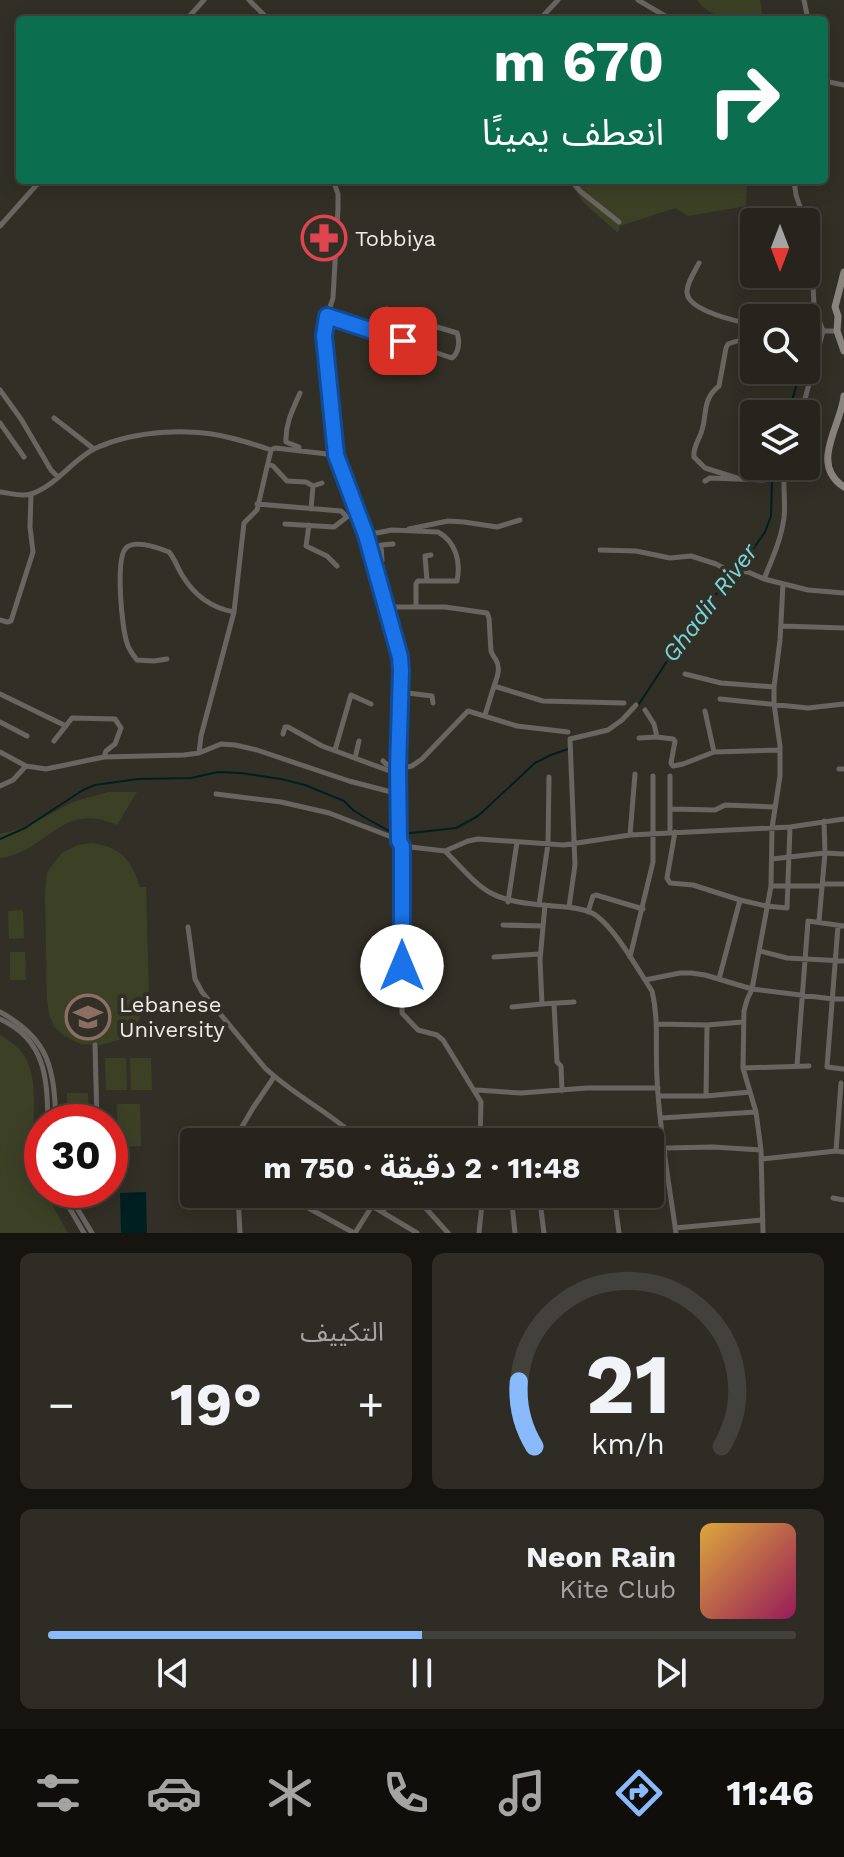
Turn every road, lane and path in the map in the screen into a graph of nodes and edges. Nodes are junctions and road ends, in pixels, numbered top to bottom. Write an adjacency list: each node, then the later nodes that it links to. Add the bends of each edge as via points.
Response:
1 (204, 0): 5 (street)
2 (249, 0): 6 (street)
3 (558, 0): 7 (street)
4 (638, 0): 8 (street)
5 (190, 16)
6 (265, 16)
7 (543, 16)
8 (664, 16)
9 (37, 184): 15 (street)
10 (334, 184): 20 (street, via 333,298)
11 (574, 184): 14 (street)
12 (795, 184): 13 (street)
13 (800, 208)
14 (619, 222)
15 (0, 226)
16 (699, 263): 22 (street, via 688,287 691,304)
17 (844, 272): 21 (street, via 835,307)
18 (812, 288): 23 (street)
19 (844, 309): 21 (street)
20 (327, 316): 24 (street); 37 (street, via 324,336)
21 (838, 316): 25 (street)
22 (740, 321)
23 (823, 331): 25 (street); 31 (street)
24 (379, 332): 24 (street, via 387,309 457,333 460,342 452,358)
25 (840, 334): 27 (street)
26 (740, 340): 41 (street, via 726,348 719,386 708,399 694,450 705,468)
27 (844, 351)
28 (0, 390): 40 (street)
29 (300, 393): 36 (street, via 285,436)
30 (844, 396): 47 (street, via 827,453 832,474)
31 (805, 400)
32 (54, 418): 34 (street)
33 (0, 423): 38 (street)
34 (94, 449): 35 (street, via 127,437 174,433 224,436); 40 (street)
35 (271, 450): 36 (street); 39 (street)
36 (299, 451): 37 (street)
37 (336, 455): 52 (street)
38 (24, 457)
39 (268, 464): 46 (street, via 287,481); 50 (street)
40 (58, 477): 49 (street)
41 (737, 478): 42 (street); 44 (street)
42 (740, 478)
43 (781, 480): 64 (street, via 785,503 781,536)
44 (705, 481)
45 (322, 483): 46 (street)
46 (313, 486): 51 (street)
47 (844, 487)
48 (0, 492): 49 (street)
49 (31, 494): 71 (street, via 33,552 11,621)
50 (257, 504): 51 (street); 70 (street, via 242,531)
51 (311, 509): 53 (street, via 341,511)
52 (357, 513): 53 (street); 58 (street)
53 (347, 517): 56 (street, via 334,527)
54 (520, 520): 57 (street, via 497,527 448,521)
55 (285, 524): 56 (street)
56 (309, 525): 63 (street, via 306,546)
57 (408, 529): 58 (street); 65 (street, via 441,533 458,556 457,581)
58 (366, 535): 62 (street)
59 (393, 544): 62 (street, via 381,545 382,561)
60 (600, 550): 64 (street, via 691,556)
61 (431, 555): 65 (street, via 425,556)
62 (374, 562): 69 (street)
63 (337, 566)
64 (764, 579): 66 (street)
65 (427, 581): 68 (street, via 416,584)
66 (783, 584): 67 (street); 72 (street)
67 (844, 593)
68 (416, 606): 69 (street); 76 (street, via 487,613 499,670)
69 (386, 607): 78 (street, via 400,657)
70 (234, 612): 74 (street, via 201,597 169,552 130,545 123,552 120,578 128,647 137,660); 103 (street)
71 (0, 620)
72 (781, 626): 73 (street); 77 (street)
73 (844, 628)
74 (167, 659)
75 (685, 674): 77 (street)
76 (494, 686): 82 (street, via 543,701); 89 (street)
77 (774, 687): 84 (street)
78 (400, 692): 81 (street, via 432,696); 108 (street)
79 (0, 694): 91 (street)
80 (720, 699): 84 (street)
81 (433, 703)
82 (624, 703)
83 (371, 704): 99 (street, via 351,695)
84 (774, 704): 85 (street); 100 (street)
85 (844, 704)
86 (636, 705): 128 (street, via 608,730 570,739)
87 (645, 710): 95 (street)
88 (705, 711): 102 (street)
89 (485, 715): 92 (street, via 517,726); 108 (street, via 468,711 422,759)
90 (0, 722): 94 (street)
91 (66, 726): 97 (street); 104 (street, via 72,718 115,719 121,728)
92 (568, 732)
93 (283, 734): 99 (street, via 288,727)
94 (27, 736)
95 (657, 737): 96 (street); 102 (street, via 675,741 673,766)
96 (639, 738)
97 (54, 741)
98 (359, 741): 105 (street)
99 (335, 750): 105 (street)
100 (780, 750): 102 (street); 116 (street)
101 (0, 752): 107 (street)
102 (714, 752)
103 (199, 753): 104 (street); 115 (street, via 221,744 235,745)
104 (104, 757): 107 (street, via 46,769)
105 (355, 758): 108 (street)
106 (383, 761): 108 (street)
107 (26, 766): 113 (street)
108 (398, 770): 115 (street)
109 (635, 774): 124 (street)
110 (653, 776): 123 (street)
111 (670, 776): 117 (street)
112 (549, 777): 127 (street)
113 (0, 786)
114 (216, 794): 125 (street, via 329,813)
115 (399, 794): 125 (street)
116 (775, 807): 117 (street); 121 (street)
117 (670, 809): 122 (street)
118 (844, 819): 119 (street)
119 (824, 821): 120 (street); 130 (street)
120 (790, 827): 121 (street); 132 (street)
121 (772, 828): 122 (street); 133 (street)
122 (672, 832): 123 (street); 138 (street, via 668,882)
123 (654, 834): 124 (street); 143 (street)
124 (630, 835): 128 (street)
125 (400, 842): 129 (street); 180 (street, via 402,1013 418,1030 443,1040)
126 (517, 842): 127 (street); 129 (street, via 468,841); 139 (street)
127 (548, 844): 128 (street); 140 (street)
128 (574, 844): 142 (street)
129 (445, 851): 139 (street, via 472,881)
130 (825, 853): 131 (street); 132 (street); 135 (street)
131 (844, 854)
132 (788, 858): 133 (street); 137 (street)
133 (772, 859): 136 (street)
134 (844, 884): 135 (street)
135 (822, 885): 137 (street); 145 (street)
136 (771, 886): 137 (street); 141 (street)
137 (788, 887): 141 (street, via 787,908)
138 (740, 900): 141 (street); 157 (street)
139 (508, 902): 140 (street)
140 (542, 905): 142 (street); 147 (street)
141 (766, 906): 150 (street)
142 (569, 907): 144 (street)
143 (643, 909): 144 (street, via 596,895); 153 (street)
144 (588, 912): 153 (street)
145 (819, 921): 148 (street); 154 (street, via 808,921)
146 (503, 925): 147 (street)
147 (543, 926): 151 (street)
148 (841, 926): 155 (street)
149 (188, 927): 177 (street, via 197,986)
150 (760, 951): 154 (street); 159 (street)
151 (540, 954): 152 (street); 164 (street)
152 (494, 957)
153 (630, 958): 158 (street)
154 (805, 960): 155 (street); 160 (street)
155 (836, 961): 156 (street); 161 (street)
156 (844, 961)
157 (719, 979): 158 (street, via 680,973); 159 (street)
158 (645, 980): 170 (street)
159 (752, 989): 160 (street); 169 (street)
160 (802, 996): 161 (street); 173 (street)
161 (833, 999): 162 (street); 176 (street, via 827,1067)
162 (844, 999)
163 (574, 1002): 165 (street)
164 (542, 1004): 165 (street); 166 (street)
165 (554, 1004): 181 (street)
166 (512, 1007)
167 (0, 1012): 186 (street, via 40,1045 54,1080)
168 (0, 1019): 185 (street, via 14,1026 41,1060)
169 (743, 1022): 171 (street); 175 (street)
170 (658, 1024): 171 (street); 179 (street)
171 (707, 1025): 184 (street)
172 (95, 1045): 187 (street)
173 (797, 1065): 174 (street); 175 (street)
174 (809, 1066)
175 (743, 1068): 182 (street)
176 (843, 1069)
177 (274, 1077): 190 (street); 191 (street)
178 (841, 1083): 195 (street)
179 (658, 1088): 181 (street); 183 (street)
180 (475, 1090): 181 (street); 192 (street, via 481,1102)
181 (562, 1091)
182 (750, 1092): 184 (street); 188 (street)
183 (659, 1096): 184 (street); 189 (street)
184 (706, 1096)
185 (47, 1104)
186 (55, 1104)
187 (97, 1104)
188 (756, 1112): 189 (street); 193 (street)
189 (661, 1118): 194 (street)
190 (241, 1128)
191 (345, 1128)
192 (480, 1128)
193 (761, 1150): 194 (street); 197 (street)
194 (665, 1151): 212 (street)
195 (836, 1151): 196 (street); 197 (street)
196 (844, 1152)
197 (761, 1159): 211 (street)
198 (833, 1198): 199 (street)
199 (844, 1200)
200 (69, 1208): 213 (street)
201 (77, 1208): 214 (street)
202 (239, 1208): 215 (street)
203 (308, 1208): 216 (street)
204 (385, 1208): 210 (street)
205 (426, 1208): 218 (street)
206 (482, 1208): 219 (street)
207 (512, 1208): 220 (street)
208 (541, 1208): 221 (street)
209 (616, 1208): 222 (street)
210 (383, 1211): 216 (street, via 372,1206); 217 (street)
211 (762, 1220): 212 (street); 223 (street)
212 (676, 1230)
213 (84, 1233)
214 (92, 1233)
215 (240, 1233)
216 (355, 1233)
217 (417, 1233)
218 (448, 1233)
219 (479, 1233)
220 (515, 1233)
221 (544, 1233)
222 (619, 1233)
223 (763, 1233)

